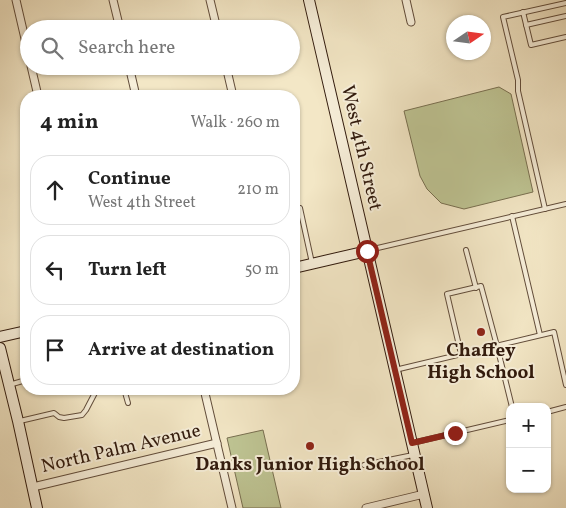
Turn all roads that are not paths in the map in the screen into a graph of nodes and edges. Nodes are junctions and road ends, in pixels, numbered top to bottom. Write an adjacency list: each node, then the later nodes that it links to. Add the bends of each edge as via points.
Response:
1 (16, 0): 9 (street)
2 (113, 0): 10 (street)
3 (210, 0): 11 (street)
4 (309, 0): 26 (main road, West 4th Street)
5 (406, 0): 12 (street)
6 (566, 2): 7 (lane)
7 (524, 12): 13 (lane); 23 (lane, via 503,17)
8 (566, 16): 13 (lane)
9 (21, 20)
10 (118, 20)
11 (215, 20)
12 (411, 22)
13 (526, 25): 14 (lane, via 531,45)
14 (566, 37)
15 (33, 75): 18 (street)
16 (131, 75): 19 (street)
17 (228, 75): 20 (street)
18 (37, 90)
19 (135, 90)
20 (232, 90)
21 (566, 204): 23 (lane)
22 (300, 208): 27 (lane)
23 (545, 209): 24 (lane)
24 (512, 216): 26 (lane); 31 (lane)
25 (466, 250): 29 (lane)
26 (367, 251): 27 (main road); 36 (main road, West 4th Street)
27 (312, 264): 28 (main road)
28 (300, 266)
29 (476, 288): 33 (lane, via 481,286); 35 (lane, via 447,294)
30 (20, 332): 32 (main road)
31 (540, 336): 33 (lane); 39 (lane, via 554,332)
32 (0, 337)
33 (498, 346): 35 (lane); 44 (lane)
34 (0, 348): 38 (main road)
35 (461, 354): 36 (lane)
36 (395, 370): 49 (main road, West 4th Street)
37 (20, 382): 38 (lane)
38 (9, 385): 47 (main road)
39 (566, 385)
40 (94, 395): 47 (lane, via 82,415 64,418 54,413)
41 (126, 395): 43 (lane)
42 (205, 395): 50 (street)
43 (128, 403)
44 (511, 403)
45 (566, 407): 46 (lane)
46 (551, 411)
47 (18, 421): 53 (main road)
48 (506, 421): 49 (lane)
49 (412, 443): 51 (main road, West 4th Street)
50 (217, 444): 53 (street, North Palm Avenue); 56 (street)
51 (415, 455): 52 (lane); 54 (main road, West 4th Street)
52 (364, 465)
53 (33, 487): 55 (main road)
54 (424, 494): 57 (street); 58 (main road, West 4th Street)
55 (38, 508)
56 (232, 508)
57 (366, 508)
58 (427, 508)

